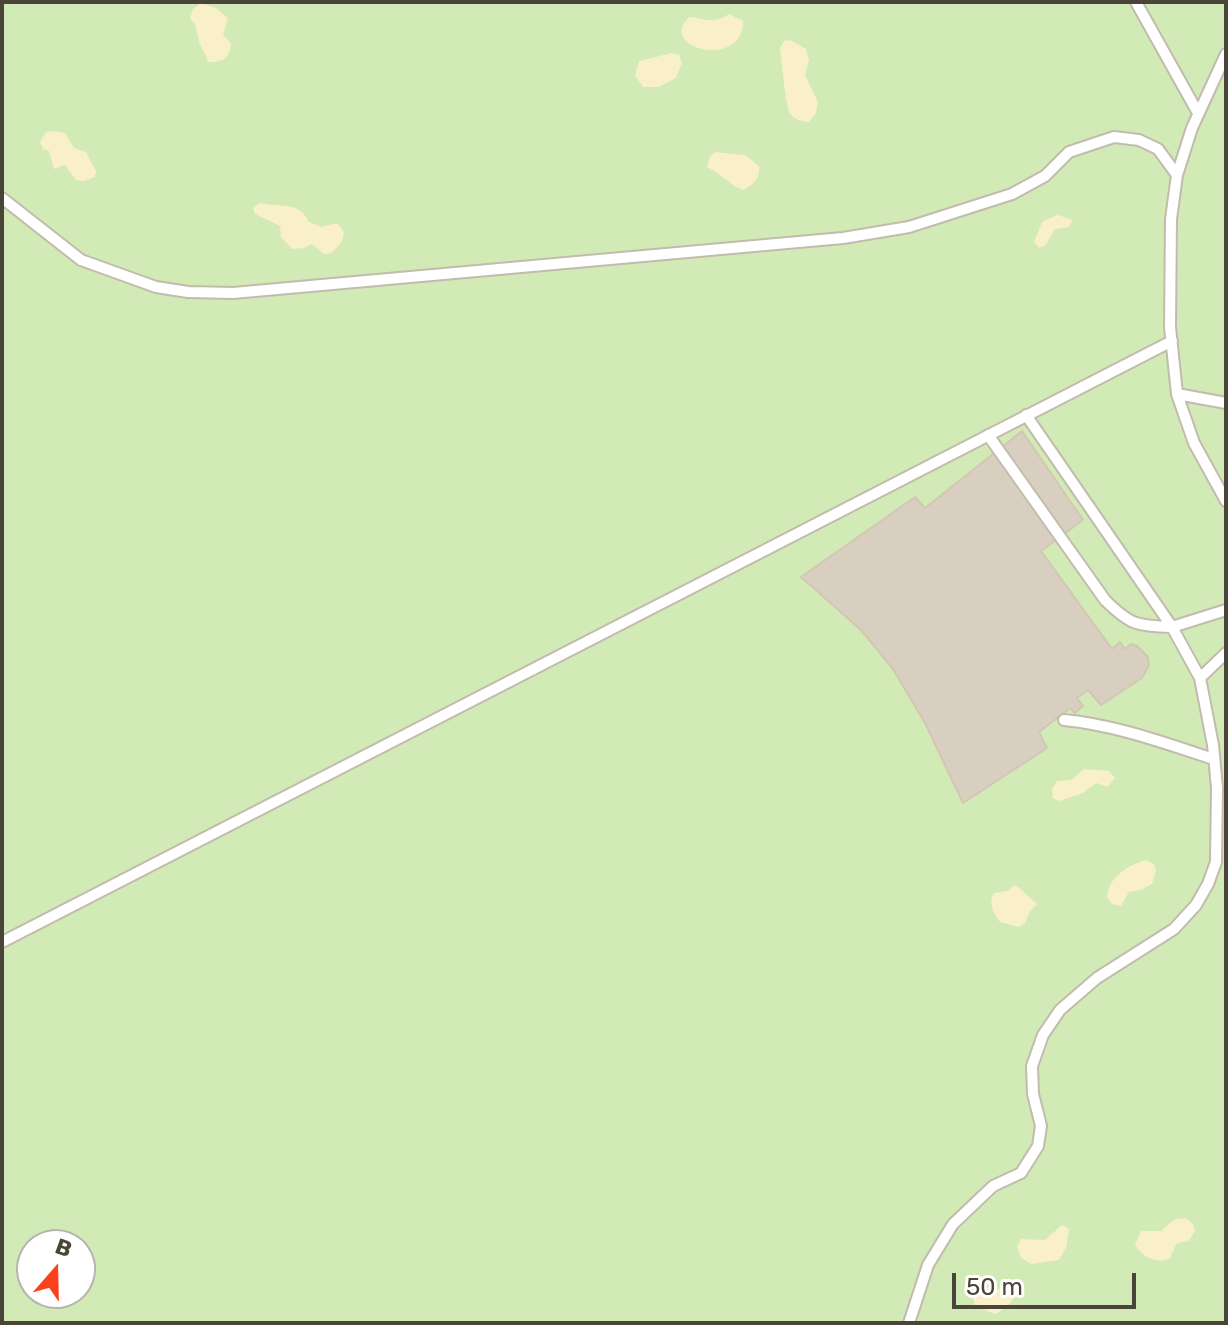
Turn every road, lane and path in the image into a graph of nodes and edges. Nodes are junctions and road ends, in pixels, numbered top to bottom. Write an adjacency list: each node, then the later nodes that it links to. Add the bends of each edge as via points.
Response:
1 (1136, 2): 3 (lane)
2 (1226, 54): 3 (lane)
3 (1198, 113): 4 (lane)
4 (1177, 175): 5 (lane, via 1158,149 1114,137 1069,152 1045,176 1012,194 909,227 843,238 233,293 156,287 81,260); 6 (lane, via 1171,219)
5 (2, 198)
6 (1172, 341): 7 (lane); 9 (lane)
7 (1177, 394): 8 (lane); 11 (lane, via 1194,443)
8 (1226, 403)
9 (1026, 415): 10 (lane); 13 (lane)
10 (988, 435): 13 (lane, via 1105,600 1139,626); 19 (lane)
11 (1226, 501)
12 (1226, 610): 13 (lane)
13 (1172, 627): 15 (lane)
14 (1226, 653): 15 (lane)
15 (1200, 678): 17 (lane)
16 (1064, 720): 17 (lane, via 1132,732)
17 (1214, 759): 18 (lane)
18 (1221, 792): 20 (lane, via 1216,862 1202,895 1174,929 1097,978 1060,1010 1043,1035 1032,1066 1041,1126 1038,1146 1021,1173 993,1186 953,1224 928,1265)
19 (2, 942)
20 (909, 1323)

